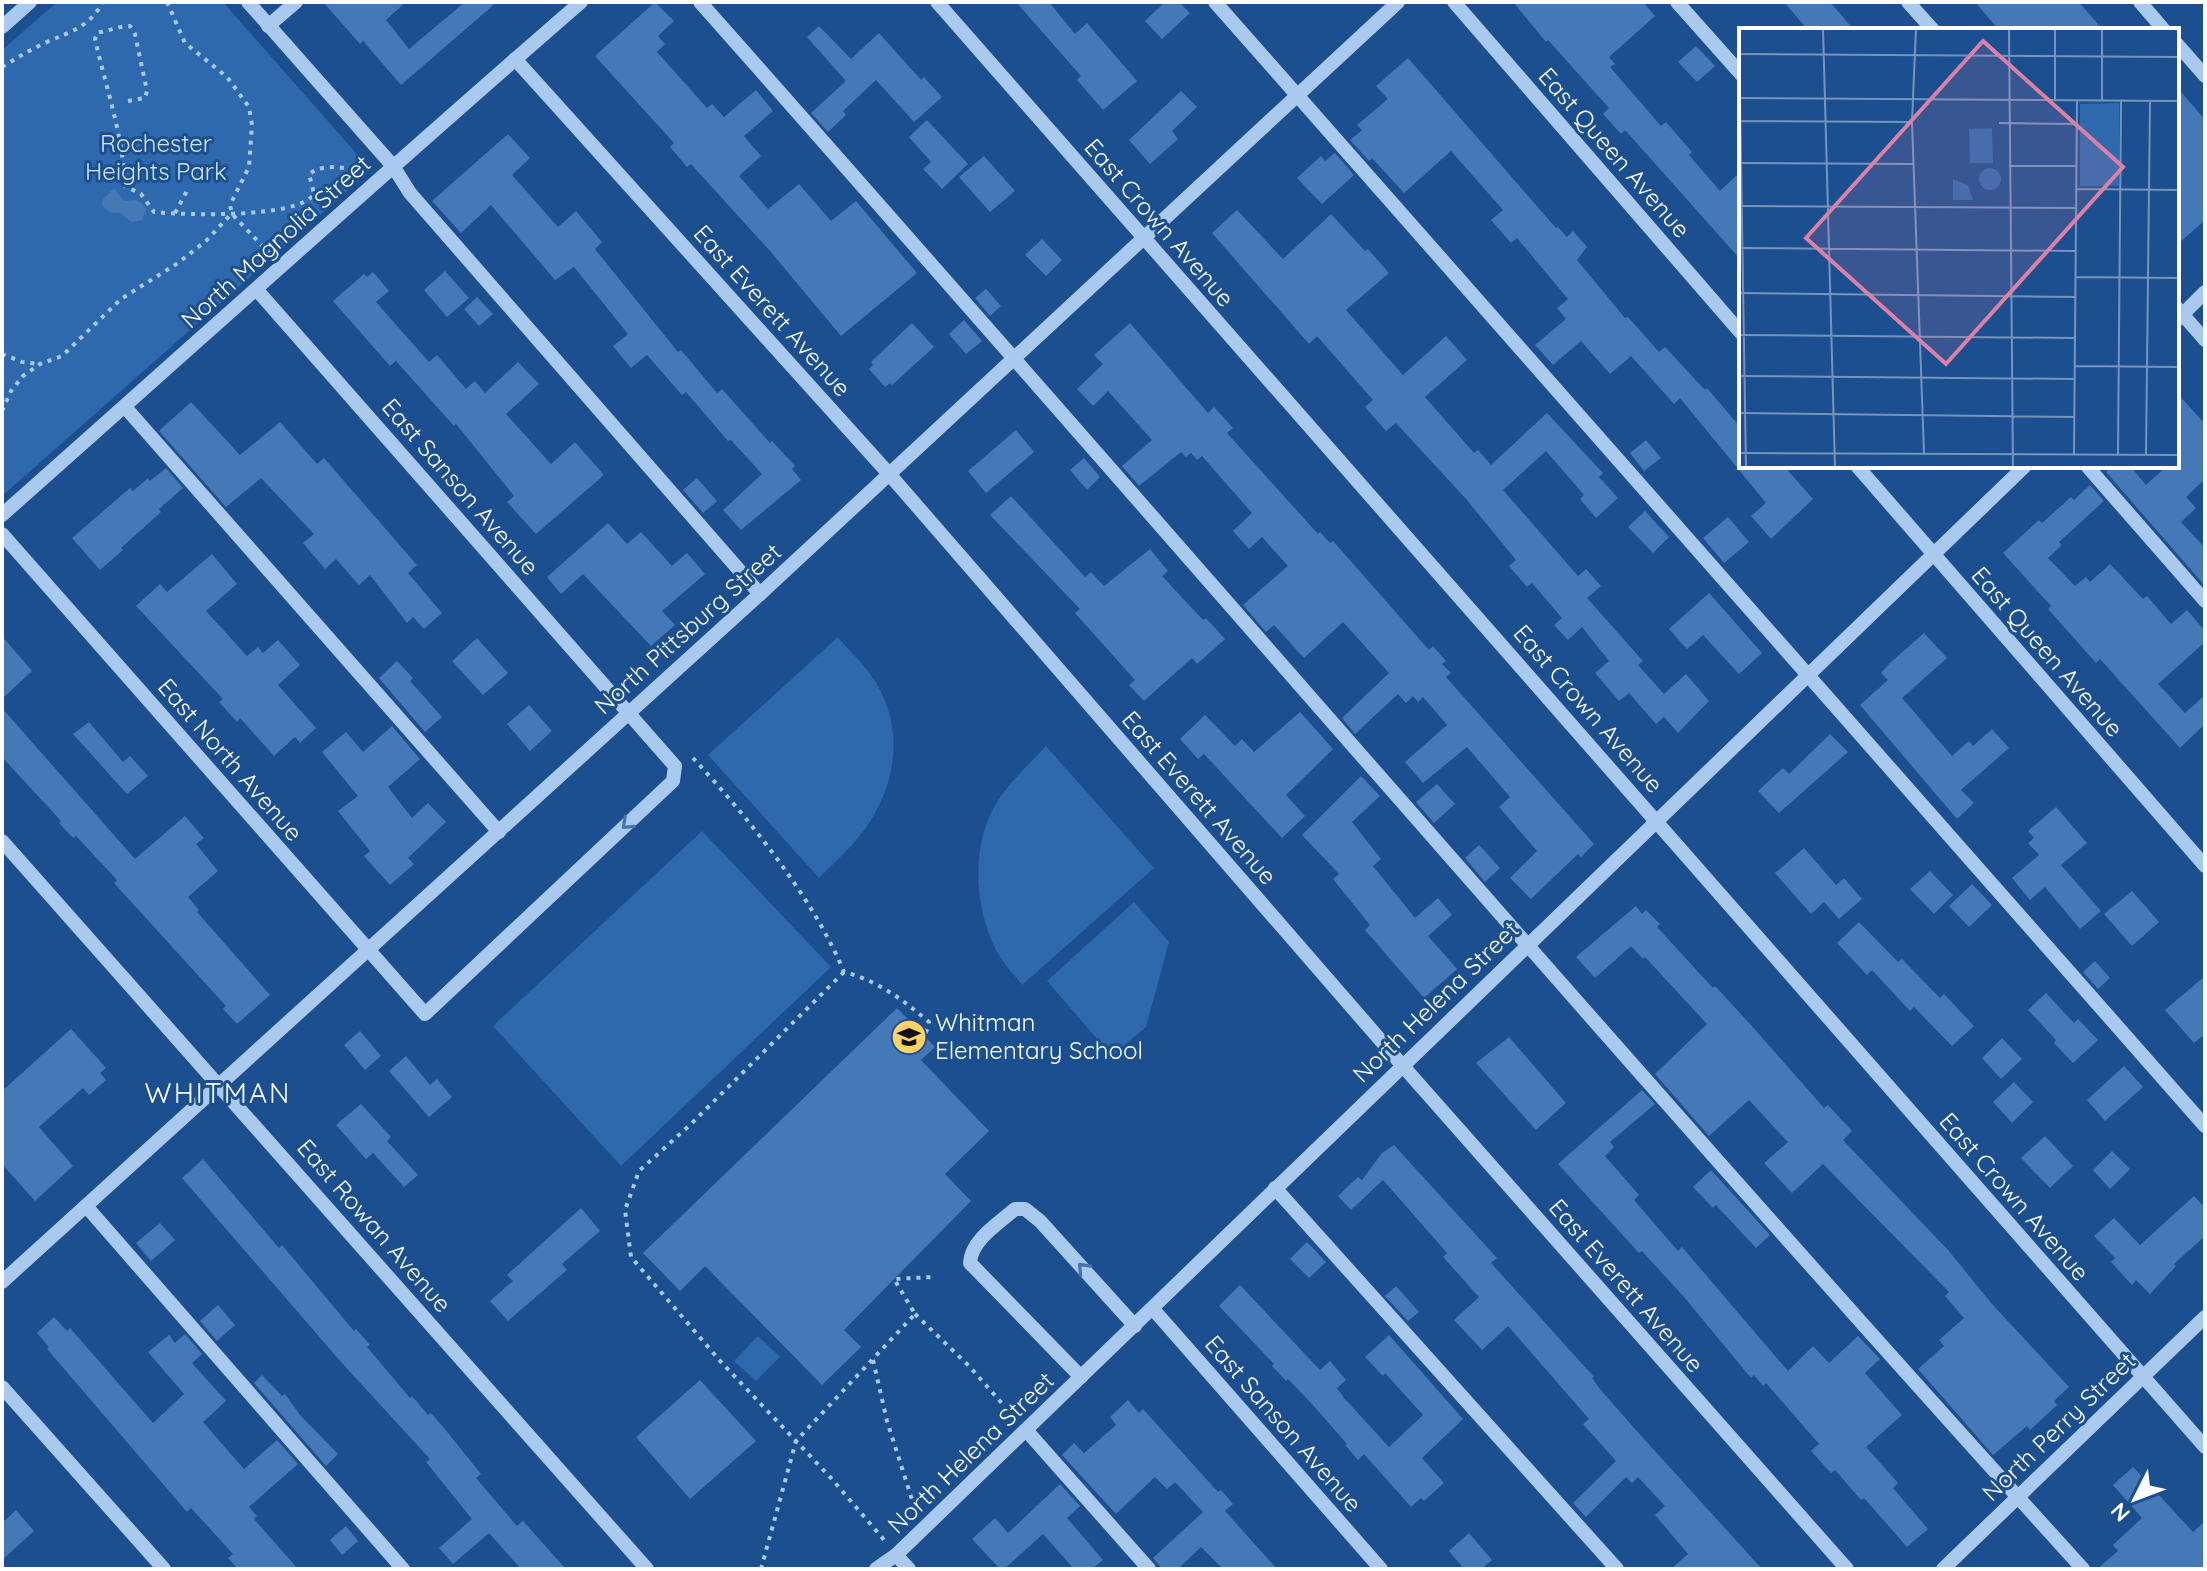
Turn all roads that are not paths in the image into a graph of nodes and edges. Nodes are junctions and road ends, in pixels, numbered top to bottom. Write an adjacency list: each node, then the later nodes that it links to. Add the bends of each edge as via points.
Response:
1 (30, 2): 13 (street)
2 (248, 2): 14 (street)
3 (296, 2): 14 (street)
4 (581, 2): 18 (street, North Magnolia Street)
5 (700, 2): 29 (street)
6 (937, 2): 23 (street, East Crown Avenue)
7 (1215, 2): 21 (street)
8 (1398, 2): 21 (street, North Pittsburg Street)
9 (1454, 2): 27 (street, East Queen Avenue)
10 (1677, 2): 19 (street)
11 (1908, 2): 15 (street)
12 (2140, 2): 16 (street)
13 (5, 20)
14 (268, 26): 22 (street)
15 (1931, 28)
16 (2162, 28)
17 (2179, 46): 20 (street)
18 (515, 59): 22 (street, North Magnolia Street); 34 (street, East Everett Avenue)
19 (1739, 72)
20 (2205, 76)
21 (1297, 96): 23 (street, North Pittsburg Street); 40 (street)
22 (393, 166): 24 (street, North Magnolia Street); 38 (street, via 410,193)
23 (1144, 240): 29 (street, North Pittsburg Street); 42 (street, East Crown Avenue)
24 (257, 290): 30 (street, North Magnolia Street); 41 (street, East Sanson Avenue)
25 (2205, 292): 26 (street)
26 (2179, 314): 28 (street)
27 (1739, 331)
28 (2205, 340)
29 (1016, 358): 34 (street, North Pittsburg Street); 46 (street)
30 (125, 407): 35 (street, North Magnolia Street); 43 (street)
31 (1859, 468): 37 (street, East Queen Avenue)
32 (2023, 468): 37 (street, North Helena Street)
33 (2089, 468): 39 (street)
34 (890, 475): 38 (street, North Pittsburg Street); 49 (street, East Everett Avenue)
35 (2, 515)
36 (2, 534): 47 (street, East North Avenue)
37 (1934, 554): 40 (street, North Helena Street); 45 (street, East Queen Avenue)
38 (760, 594): 41 (street, North Pittsburg Street)
39 (2205, 601)
40 (1809, 676): 42 (street, North Helena Street); 51 (street)
41 (629, 713): 43 (street, North Pittsburg Street); 48 (street, East Sanson Avenue, one-way to 48, via 675,766 673,781)
42 (1658, 822): 46 (street, North Helena Street); 59 (street, East Crown Avenue)
43 (499, 832): 47 (street, North Pittsburg Street)
44 (2, 841): 50 (street, East Rowan Avenue)
45 (2205, 866)
46 (1528, 945): 49 (street, North Helena Street); 63 (street)
47 (368, 951): 48 (street, East North Avenue); 50 (street, North Pittsburg Street)
48 (425, 1014)
49 (1402, 1065): 52 (street, North Helena Street); 73 (street, East Everett Avenue)
50 (219, 1085): 53 (street, North Pittsburg Street); 67 (street, East Rowan Avenue)
51 (2205, 1126)
52 (1275, 1188): 55 (street, North Helena Street); 72 (street)
53 (86, 1206): 54 (street, North Pittsburg Street); 66 (street)
54 (2, 1282)
55 (1153, 1309): 57 (street, North Helena Street); 71 (street, East Sanson Avenue)
56 (2205, 1317): 59 (street, North Perry Street)
57 (1135, 1326): 58 (street, North Helena Street); 58 (street, one-way to 58, via 1025,1209 1015,1209 977,1243 970,1263)
58 (1081, 1377): 61 (street, North Helena Street)
59 (2142, 1377): 62 (street, East Crown Avenue); 63 (street, North Perry Street)
60 (2, 1387): 65 (street)
61 (1026, 1430): 64 (street, North Helena Street); 70 (street)
62 (2205, 1447)
63 (2018, 1497): 74 (street, North Perry Street); 75 (street)
64 (896, 1555): 68 (street, North Helena Street); 69 (street)
65 (164, 1569)
66 (403, 1569)
67 (647, 1569)
68 (876, 1569)
69 (909, 1569)
70 (1149, 1569)
71 (1381, 1569)
72 (1617, 1569)
73 (1847, 1569)
74 (1943, 1569)
75 (2083, 1569)

